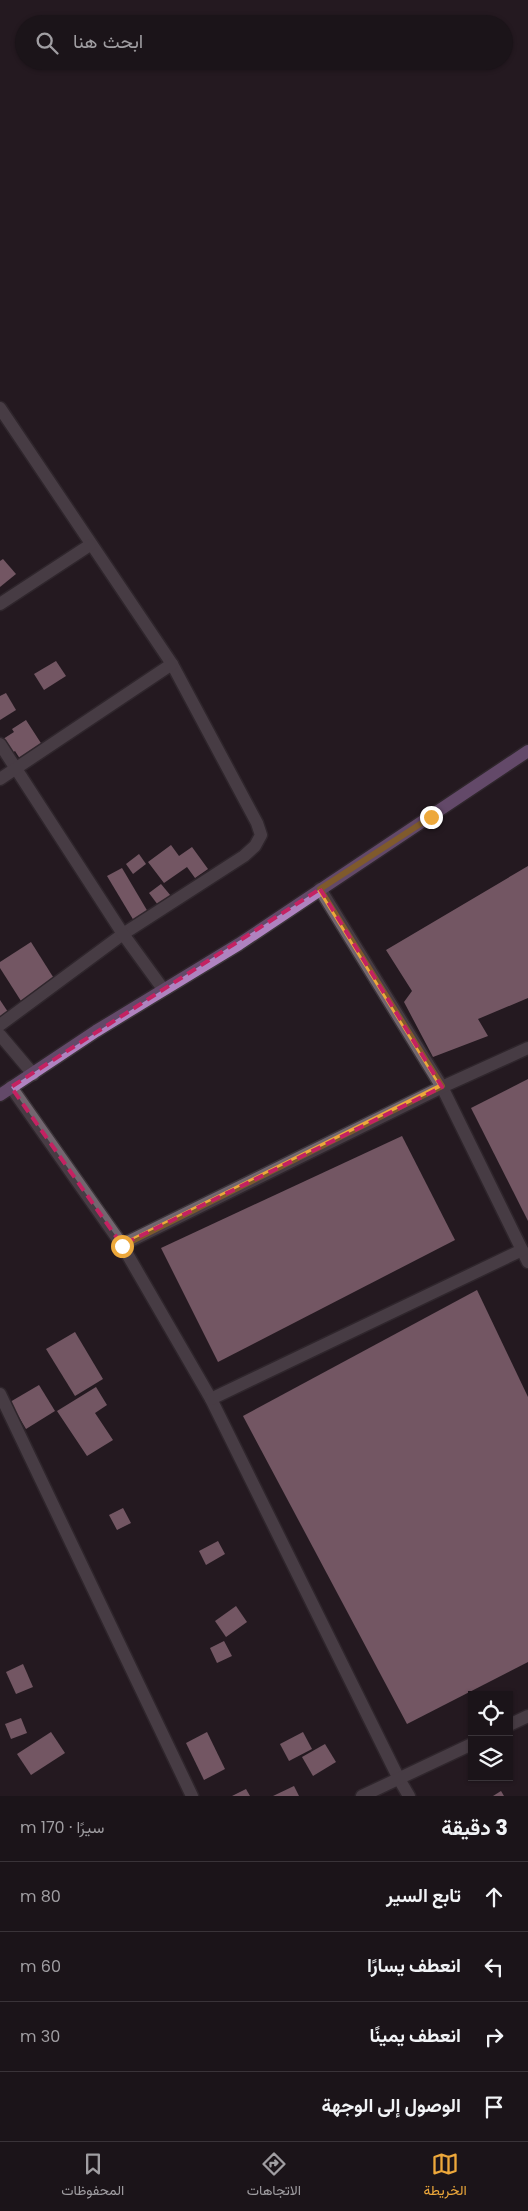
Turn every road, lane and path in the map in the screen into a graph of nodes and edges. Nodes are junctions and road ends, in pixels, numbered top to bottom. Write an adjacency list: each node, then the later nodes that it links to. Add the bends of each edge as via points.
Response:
1 (0, 410): 2 (street)
2 (90, 545): 3 (street); 4 (street)
3 (0, 604)
4 (172, 664): 7 (street); 10 (street, via 261,835 244,856)
5 (0, 744): 7 (street)
6 (528, 751): 9 (main road)
7 (16, 768): 8 (street); 10 (street)
8 (0, 779)
9 (320, 889): 11 (main road, via 239,944); 16 (street)
10 (123, 934): 11 (street); 12 (street)
11 (163, 989): 15 (main road)
12 (0, 1025)
13 (0, 1035): 15 (street)
14 (528, 1048): 16 (street)
15 (33, 1074): 17 (main road)
16 (442, 1086): 19 (street); 20 (street)
17 (11, 1088): 18 (main road); 19 (street)
18 (0, 1095)
19 (122, 1246): 22 (street)
20 (525, 1256): 22 (street)
21 (0, 1394): 27 (street)
22 (211, 1399): 26 (street)
23 (528, 1716): 24 (street)
24 (513, 1723)
25 (468, 1746): 26 (street)
26 (399, 1779): 28 (street); 29 (street)
27 (192, 1796)
28 (362, 1796)
29 (409, 1796)

